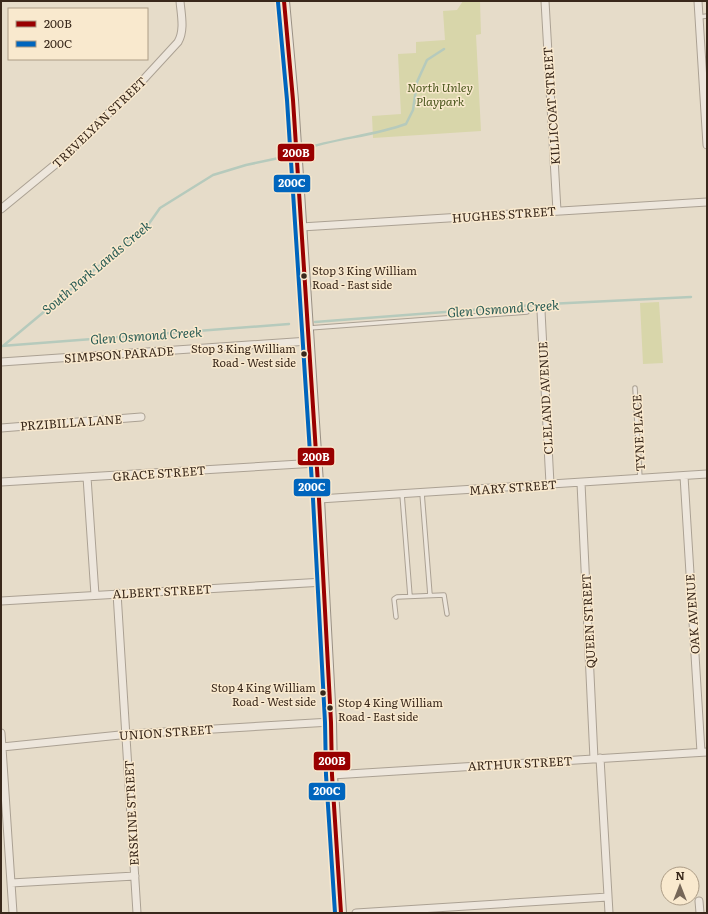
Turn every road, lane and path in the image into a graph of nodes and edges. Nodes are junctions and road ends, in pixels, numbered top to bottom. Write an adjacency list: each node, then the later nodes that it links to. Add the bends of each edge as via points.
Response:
1 (180, 1): 9 (street, TREVELYAN STREET, via 182,30 178,42 57,164)
2 (284, 1): 11 (main road)
3 (545, 1): 10 (street, KILLICOAT STREET)
4 (698, 1): 6 (street)
5 (707, 16): 6 (lane)
6 (699, 17): 7 (street)
7 (707, 145)
8 (707, 202): 10 (street, HUGHES STREET)
9 (1, 209)
10 (558, 211): 11 (street, HUGHES STREET)
11 (301, 227): 14 (main road)
12 (541, 311): 27 (street, CLELAND AVENUE)
13 (527, 312): 14 (lane)
14 (308, 328): 15 (main road)
15 (309, 341): 16 (street, SIMPSON PARADE); 20 (main road)
16 (1, 362)
17 (635, 388): 24 (lane, TYNE PLACE)
18 (140, 417): 19 (street, PRZIBILLA LANE)
19 (1, 428)
20 (317, 463): 23 (street, GRACE STREET); 30 (main road)
21 (707, 474): 22 (street, MARY STREET)
22 (684, 476): 24 (street, MARY STREET); 43 (street, OAK AVENUE)
23 (87, 477): 25 (street, GRACE STREET); 33 (street)
24 (640, 479): 26 (street, MARY STREET)
25 (1, 482)
26 (581, 482): 27 (street, MARY STREET); 44 (street, QUEEN STREET)
27 (550, 484): 28 (street, MARY STREET)
28 (422, 493): 29 (street, MARY STREET); 34 (lane)
29 (402, 494): 30 (street, MARY STREET); 35 (lane)
30 (319, 499): 31 (main road)
31 (324, 582): 32 (street, ALBERT STREET); 39 (main road)
32 (117, 593): 33 (street, ALBERT STREET); 41 (street, ERSKINE STREET)
33 (95, 595): 36 (street, ALBERT STREET)
34 (430, 595): 35 (lane); 37 (lane, via 444,595)
35 (410, 596): 38 (lane, via 395,598)
36 (1, 601)
37 (447, 614)
38 (396, 617)
39 (331, 722): 41 (street, UNION STREET); 45 (main road)
40 (1, 733): 42 (street)
41 (126, 734): 42 (street, UNION STREET); 47 (street, ERSKINE STREET)
42 (2, 747): 46 (street)
43 (704, 752): 44 (street, ARTHUR STREET)
44 (597, 759): 45 (street, ARTHUR STREET); 49 (street, QUEEN STREET)
45 (332, 775): 52 (main road)
46 (4, 827): 48 (street)
47 (134, 876): 48 (street); 51 (street, ERSKINE STREET)
48 (11, 883): 50 (street)
49 (608, 897): 53 (street); 54 (street, QUEEN STREET)
50 (13, 913)
51 (137, 913)
52 (341, 913)
53 (356, 913)
54 (609, 913)

